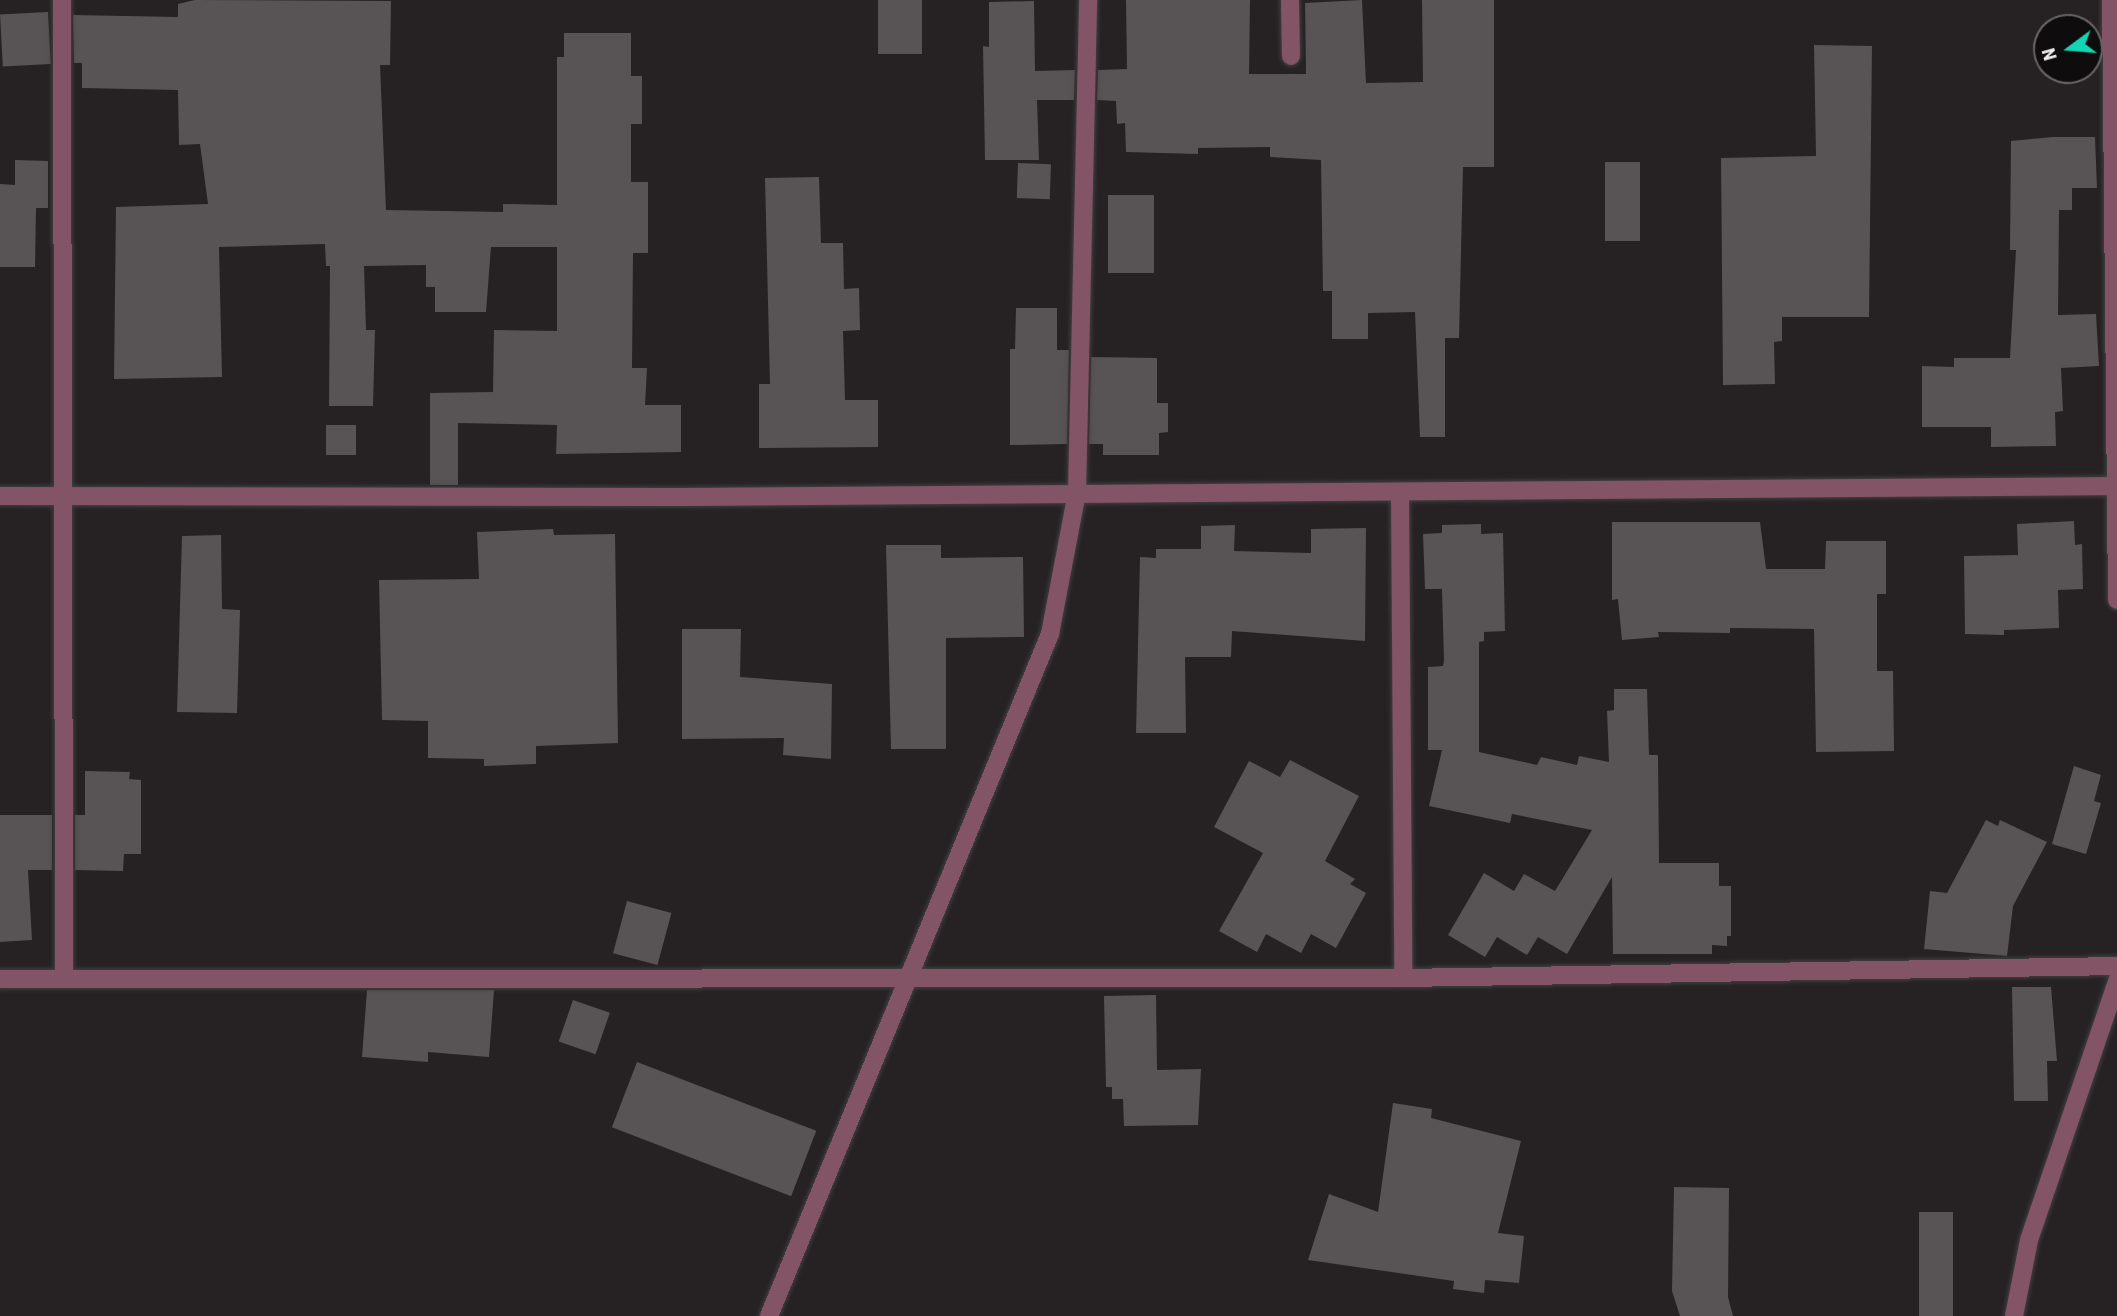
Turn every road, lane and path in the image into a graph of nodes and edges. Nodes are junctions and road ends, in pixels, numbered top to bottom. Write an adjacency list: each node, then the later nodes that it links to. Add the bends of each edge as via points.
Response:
1 (62, 0): 9 (street)
2 (1088, 0): 7 (street)
3 (1290, 0): 5 (street)
4 (2111, 0): 6 (street)
5 (1291, 57)
6 (2116, 486): 8 (street); 11 (street)
7 (1077, 492): 8 (street); 9 (street, via 681,497); 16 (street, via 1050,634)
8 (1400, 492): 14 (street)
9 (65, 495): 10 (street); 13 (street)
10 (0, 496)
11 (2117, 600)
12 (2117, 966): 14 (street)
13 (64, 977): 15 (street); 16 (street)
14 (1404, 978): 16 (street)
15 (0, 979)
16 (908, 979): 18 (street)
17 (2117, 981): 19 (street, via 2029,1240)
18 (769, 1316)
19 (2014, 1316)

